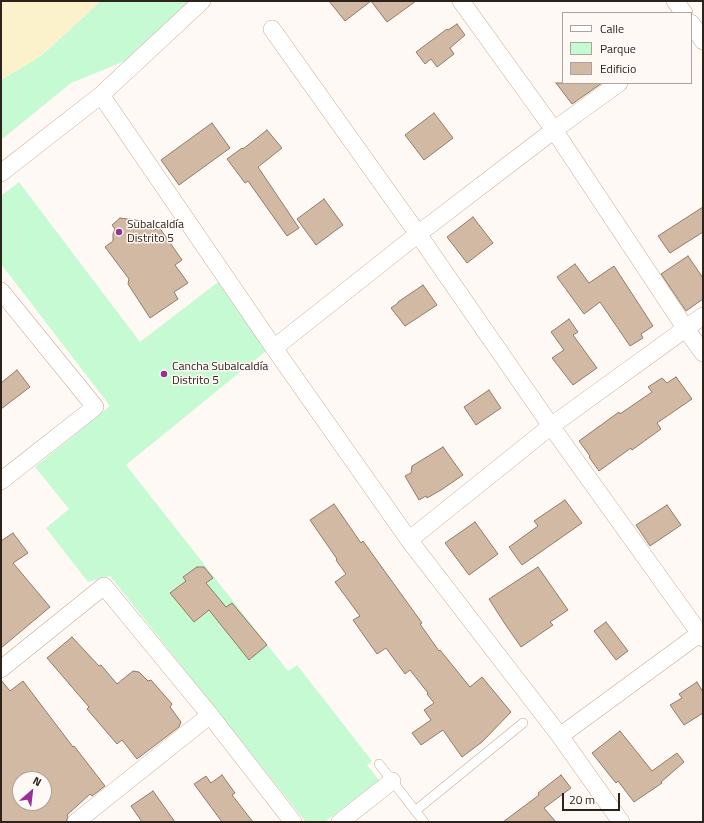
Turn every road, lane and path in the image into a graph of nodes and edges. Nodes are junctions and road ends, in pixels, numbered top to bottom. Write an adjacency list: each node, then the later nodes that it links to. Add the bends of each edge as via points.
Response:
1 (202, 1): 7 (street)
2 (461, 1): 8 (street)
3 (675, 1): 4 (street)
4 (683, 12)
5 (272, 29): 10 (street)
6 (618, 84): 8 (street)
7 (101, 95): 9 (street); 14 (street)
8 (554, 130): 10 (street); 13 (street)
9 (1, 173)
10 (418, 234): 14 (street); 16 (street)
11 (1, 291): 17 (street, via 95,407)
12 (703, 316): 13 (street)
13 (686, 329): 15 (street); 16 (street)
14 (274, 348): 18 (street)
15 (703, 353)
16 (551, 426): 18 (street); 19 (street)
17 (1, 481)
18 (409, 540): 23 (street)
19 (702, 634): 23 (street)
20 (1, 669): 21 (street, via 104,586)
21 (210, 715): 27 (street); 28 (street)
22 (523, 723): 26 (lane)
23 (560, 736): 31 (street)
24 (379, 764): 25 (lane)
25 (392, 781): 26 (lane); 29 (street)
26 (415, 811): 30 (lane)
27 (76, 822)
28 (293, 822)
29 (340, 822)
30 (424, 822)
31 (621, 822)

